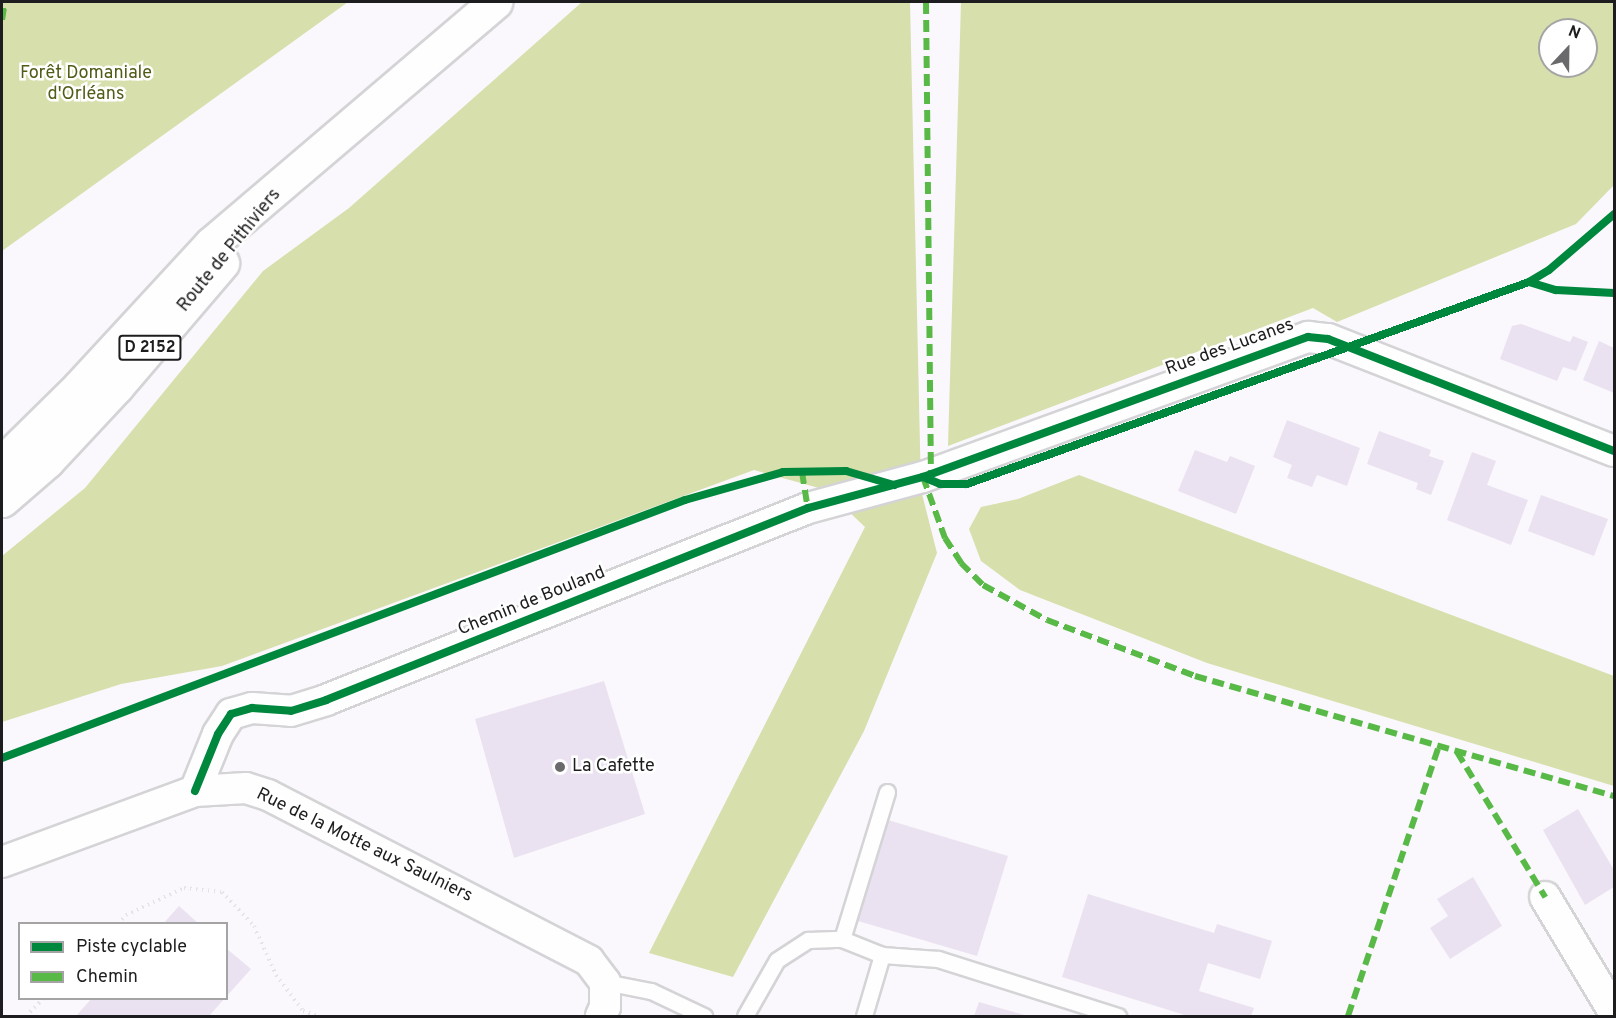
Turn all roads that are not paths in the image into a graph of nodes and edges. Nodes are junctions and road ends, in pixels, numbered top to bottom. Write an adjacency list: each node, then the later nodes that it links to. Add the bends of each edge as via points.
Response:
1 (495, 2): 2 (main road, Route de Pithiviers / D 2152)
2 (285, 184): 4 (main road, Route de Pithiviers / D 2152, via 212,243 79,387); 6 (main road, Route de Pithiviers / D 2152, via 117,386 47,461)
3 (1614, 451): 5 (street, Rue des Lucanes, via 1328,339 1308,337)
4 (2, 463)
5 (923, 477): 7 (street, Chemin de Bouland, via 808,508 326,700 291,711 252,708 231,714 218,734)
6 (2, 500)
7 (195, 791): 9 (street, Rue de la Motte aux Saulniers); 13 (street, Rue de la Motte aux Saulniers, via 246,788 268,795 563,944 589,960)
8 (887, 792): 11 (lane)
9 (2, 861)
10 (1545, 897): 14 (street)
11 (842, 939): 12 (lane); 17 (lane, via 808,940 793,947 777,960)
12 (882, 955): 18 (lane); 19 (lane, via 938,959)
13 (605, 982): 15 (street); 16 (lane, via 651,991)
14 (1614, 1012)
15 (601, 1017)
16 (705, 1017)
17 (745, 1017)
18 (864, 1017)
19 (1118, 1017)

